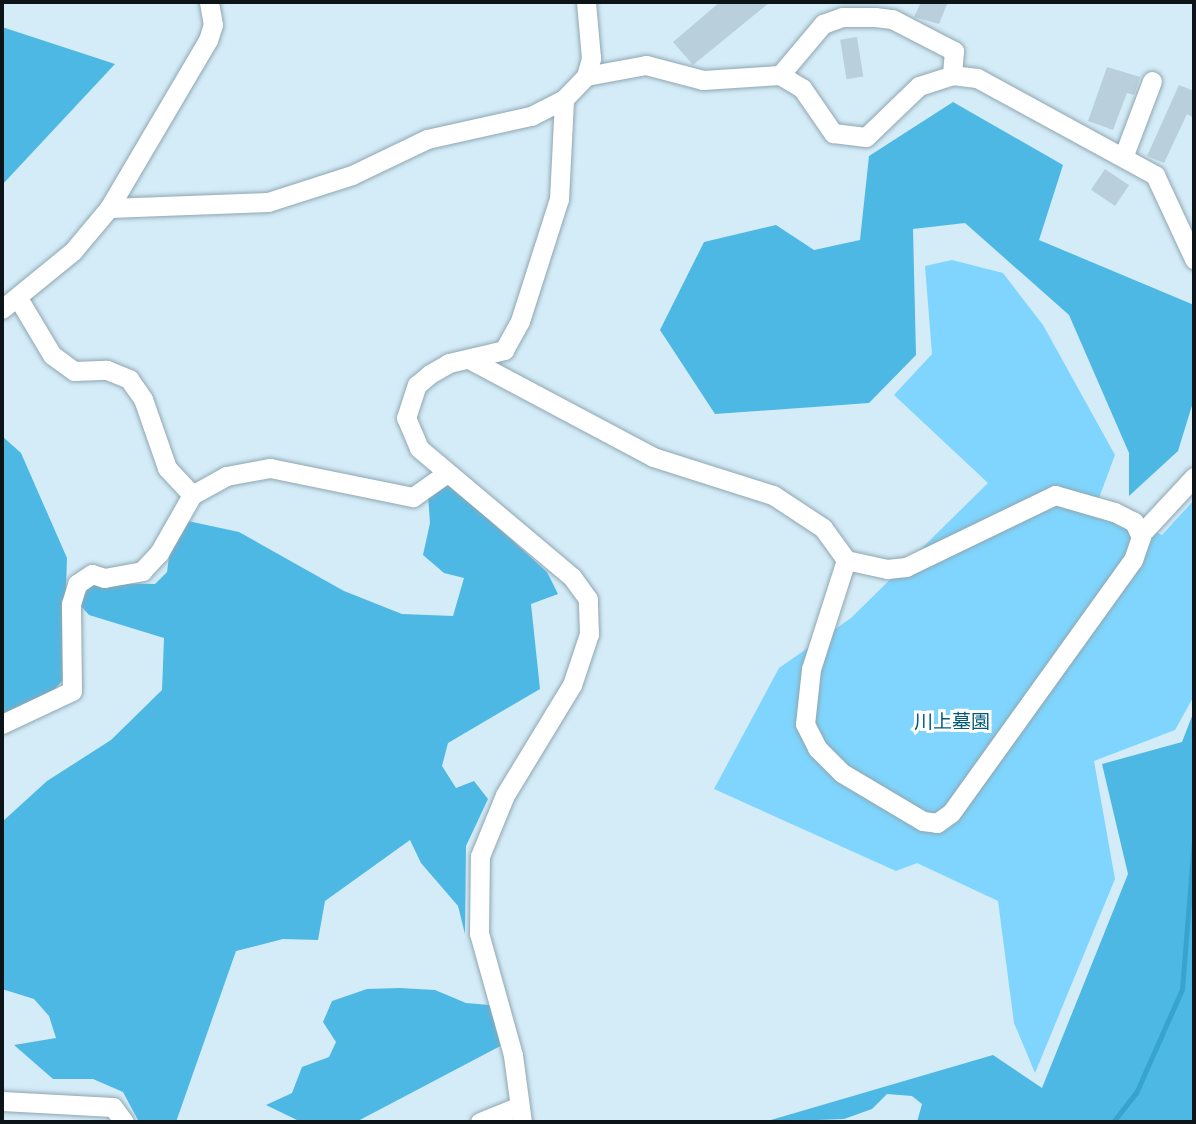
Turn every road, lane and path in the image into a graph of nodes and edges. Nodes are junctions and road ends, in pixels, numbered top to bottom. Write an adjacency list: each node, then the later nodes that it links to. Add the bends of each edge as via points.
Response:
1 (209, 2): 9 (street, via 208,40)
2 (586, 2): 5 (street, via 591,58)
3 (780, 75): 4 (street, via 802,88 833,133 866,137 919,86); 4 (street, via 823,24 842,17 875,17 892,19 954,51); 5 (street, via 703,80 646,65)
4 (952, 75): 8 (street, via 1003,89)
5 (586, 76): 7 (street)
6 (1153, 81): 8 (street)
7 (564, 99): 9 (street, via 531,116 427,139 352,174 268,202); 12 (street, via 559,199 527,304 504,350)
8 (1125, 155): 10 (street, via 1166,190 1178,232)
9 (109, 208): 11 (street, via 73,251)
10 (1194, 259)
11 (10, 303): 15 (street, via 52,355 74,371 107,370 129,379 143,399 167,468)
12 (469, 359): 13 (street, via 430,374 409,403 411,433); 17 (street, via 653,457 799,507 823,528)
13 (447, 473): 15 (street, via 413,497 270,468 226,476); 20 (street, via 572,577 588,598 591,615 572,685 505,795 480,856 479,933 513,1055)
14 (1194, 477): 16 (street)
15 (192, 495): 18 (street, via 159,553 142,571 104,578 92,574 77,584 71,604 72,691)
16 (1140, 534): 17 (street, via 1134,522 1114,512 1055,495 906,567 887,569); 17 (street, via 1133,560 951,813 937,822 923,821 842,773 817,748 805,724 811,669)
17 (846, 560)
18 (2, 724)
19 (2, 1101): 21 (street, via 113,1107)
20 (519, 1115): 22 (street)
21 (124, 1122)
22 (480, 1122)

